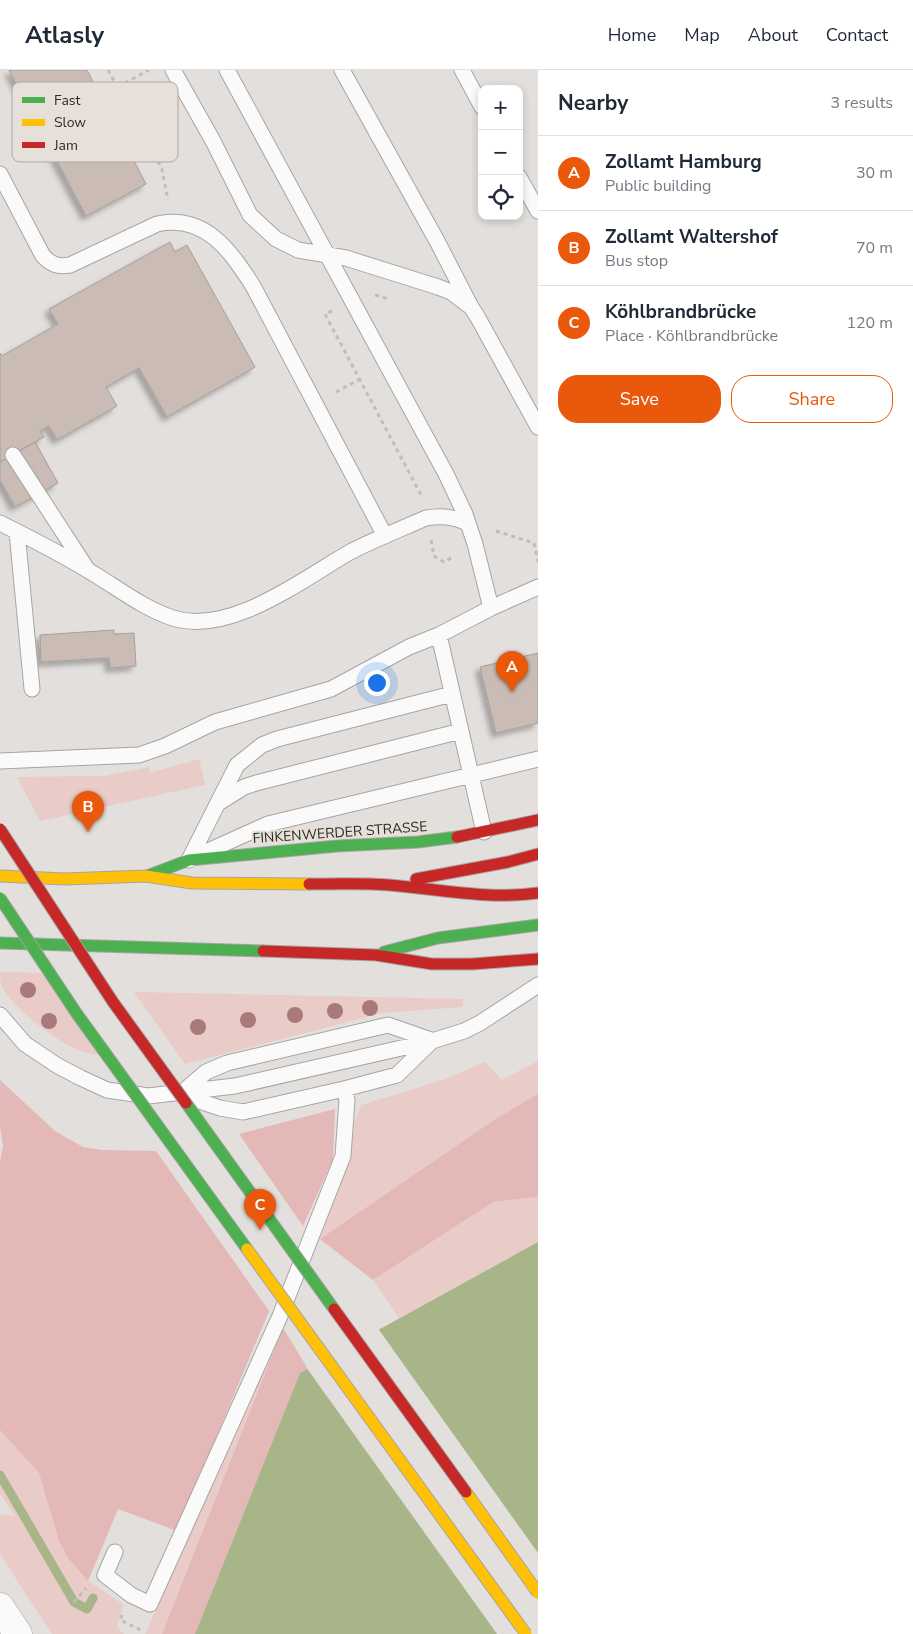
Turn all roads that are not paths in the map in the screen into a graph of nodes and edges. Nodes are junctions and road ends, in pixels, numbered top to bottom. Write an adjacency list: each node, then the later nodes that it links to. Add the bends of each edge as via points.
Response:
1 (173, 70): 9 (lane, via 250,215 276,239 298,250)
2 (227, 70): 9 (lane)
3 (342, 70): 10 (lane)
4 (462, 70): 5 (lane)
5 (478, 100)
6 (0, 174): 16 (lane, via 43,256 51,264 70,265 157,224 172,221 186,222 201,229 227,249 253,286)
7 (523, 184): 8 (lane)
8 (538, 212)
9 (327, 255): 10 (lane, via 438,287); 14 (lane, via 446,474)
10 (471, 307): 11 (lane)
11 (538, 427)
12 (13, 455): 17 (lane)
13 (0, 523): 15 (lane)
14 (468, 523): 16 (lane, via 452,516 438,516); 19 (lane)
15 (16, 532): 17 (lane); 21 (lane)
16 (385, 536): 17 (lane, via 257,606 227,618 202,622 176,619 160,613)
17 (88, 570)
18 (538, 587): 19 (lane)
19 (491, 608): 20 (lane)
20 (439, 635): 22 (lane); 25 (lane, via 409,647 331,689 215,722 139,755)
21 (32, 689)
22 (452, 694): 23 (lane); 27 (lane, via 262,745 237,766)
23 (461, 731): 26 (lane); 27 (lane, via 256,782)
24 (538, 758): 26 (lane)
25 (0, 761)
26 (471, 775): 30 (lane); 32 (lane, via 268,824)
27 (216, 804): 32 (lane)
28 (538, 820): 30 (main road, FINKENWERDER STRASSE)
29 (0, 829): 48 (main road, bridge, via 114,1002)
30 (484, 832): 32 (main road, FINKENWERDER STRASSE, via 418,842)
31 (538, 854): 35 (main road, FINKENWERDER STRASSE)
32 (189, 860): 34 (main road, FINKENWERDER STRASSE)
33 (0, 876): 34 (main road, FINKENWERDER STRASSE, via 65,879)
34 (146, 876): 35 (main road, FINKENWERDER STRASSE, via 192,883)
35 (388, 884): 36 (main road, FINKENWERDER STRASSE, via 477,894 517,896)
36 (538, 893)
37 (0, 898): 51 (main road, bridge, via 77,1014)
38 (538, 925): 40 (main road, via 438,938)
39 (0, 943): 40 (main road)
40 (376, 955): 41 (main road, via 432,964)
41 (538, 959)
42 (538, 985): 44 (lane, via 464,1032)
43 (0, 1016): 46 (lane, via 25,1044 66,1070 107,1090 148,1096)
44 (432, 1041): 45 (lane, via 398,1074); 46 (lane, via 235,1086); 46 (lane, via 388,1025 227,1063 206,1072)
45 (344, 1089): 46 (lane, via 243,1112 199,1101); 47 (lane, via 348,1100 343,1156 280,1316 150,1604 131,1595 105,1575)
46 (184, 1091)
47 (115, 1552)
48 (538, 1594)
49 (0, 1607): 50 (street)
50 (18, 1634)
51 (526, 1634)

